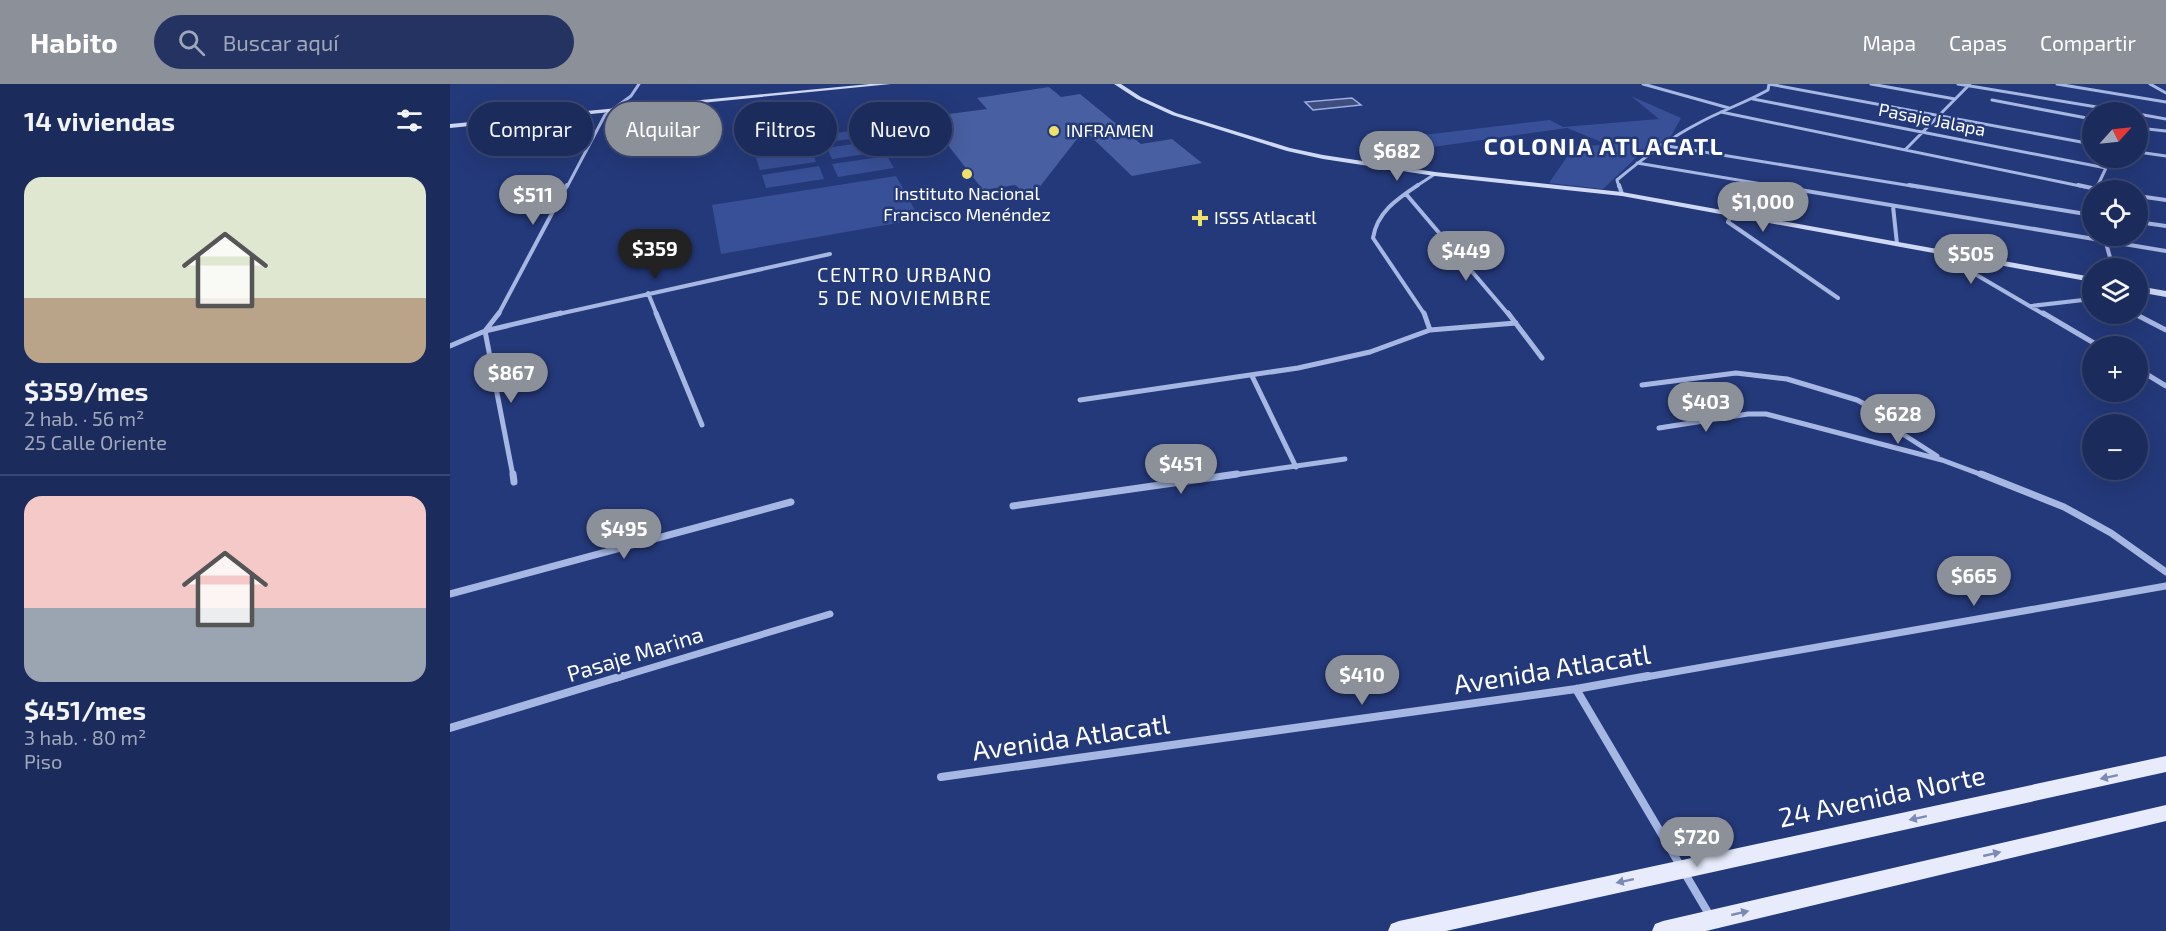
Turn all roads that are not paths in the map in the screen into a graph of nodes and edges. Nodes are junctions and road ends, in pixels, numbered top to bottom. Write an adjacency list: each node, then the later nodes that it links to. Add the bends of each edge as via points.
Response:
1 (639, 84): 16 (street)
2 (888, 84): 10 (street)
3 (1117, 84): 40 (street, via 1174,114 1289,150)
4 (1643, 84): 20 (street)
5 (1769, 84): 13 (street, via 1768,90); 24 (street)
6 (1871, 84): 14 (street)
7 (1958, 84): 11 (street)
8 (2057, 84): 18 (street)
9 (2149, 84): 12 (street)
10 (868, 85): 17 (street)
11 (1969, 85): 14 (street); 19 (street)
12 (2166, 93)
13 (1753, 99): 20 (street); 31 (street, Pasaje Jalapa)
14 (1955, 99): 24 (street)
15 (1992, 100): 26 (street)
16 (622, 102)
17 (687, 102)
18 (2166, 102)
19 (2082, 104)
20 (1730, 108): 22 (street)
21 (605, 110): 28 (street)
22 (1721, 112): 33 (street); 34 (street)
23 (605, 115): 69 (street, via 499,313)
24 (1939, 116): 31 (street); 32 (street)
25 (2148, 116): 27 (street)
26 (2082, 117)
27 (2166, 119)
28 (450, 126)
29 (2148, 129): 30 (street)
30 (2166, 131)
31 (1922, 132): 34 (street); 38 (street, Pasaje Jalapa)
32 (2082, 142)
33 (1660, 145): 37 (street); 48 (street)
34 (1905, 150): 42 (street)
35 (2148, 153): 36 (street)
36 (2166, 156)
37 (1637, 163): 44 (street, via 1617,180); 47 (street)
38 (2082, 163)
39 (2106, 168): 41 (street)
40 (1435, 174): 43 (street); 44 (street)
41 (2101, 180)
42 (2082, 187)
43 (1406, 194): 66 (street); 67 (street, via 1375,221 1373,238 1426,316)
44 (1622, 194): 49 (street)
45 (2148, 197): 46 (street)
46 (2166, 200)
47 (1893, 206): 52 (street); 53 (street)
48 (2082, 213)
49 (1732, 214): 53 (street); 62 (street, via 1728,222)
50 (2148, 223): 51 (street)
51 (2166, 226)
52 (2082, 237)
53 (1897, 244): 57 (street)
54 (2136, 246): 55 (street)
55 (2166, 251)
56 (830, 254): 60 (street)
57 (1953, 255): 58 (street); 64 (street, via 1963,267)
58 (2082, 278)
59 (2148, 291): 61 (street)
60 (648, 293): 69 (street); 78 (street)
61 (2166, 294)
62 (1838, 298)
63 (2082, 300): 64 (street)
64 (2030, 306): 70 (street)
65 (2148, 321): 68 (street)
66 (1516, 323): 67 (street); 72 (street)
67 (1430, 330): 74 (street, via 1372,352)
68 (2166, 330)
69 (485, 331): 71 (street); 83 (street)
70 (2082, 336)
71 (450, 346)
72 (1542, 358)
73 (2148, 375): 76 (street)
74 (1252, 376): 77 (street); 82 (street)
75 (1642, 385): 81 (street, via 1736,373 1787,379 1864,403)
76 (2166, 386)
77 (1080, 400)
78 (702, 425)
79 (1659, 428): 81 (street, via 1766,414)
80 (1346, 459): 82 (street)
81 (1942, 460): 86 (street, via 2064,507 2111,533)
82 (1296, 467): 85 (street)
83 (514, 482)
84 (791, 502): 88 (street)
85 (1013, 506)
86 (2166, 572)
87 (2166, 586): 90 (street, Avenida Atlacatl)
88 (450, 594)
89 (830, 614): 91 (street, Pasaje Marina)
90 (1576, 689): 93 (street, Avenida Atlacatl); 95 (street)
91 (450, 728)
92 (2166, 764): 95 (main road, 24 Avenida Norte, one-way to 95)
93 (941, 777)
94 (2166, 813): 96 (main road, one-way to 94)
95 (1682, 869): 96 (street); 97 (main road, 24 Avenida Norte, one-way to 97)
96 (1712, 920): 98 (main road)
97 (1399, 931)
98 (1663, 931)

